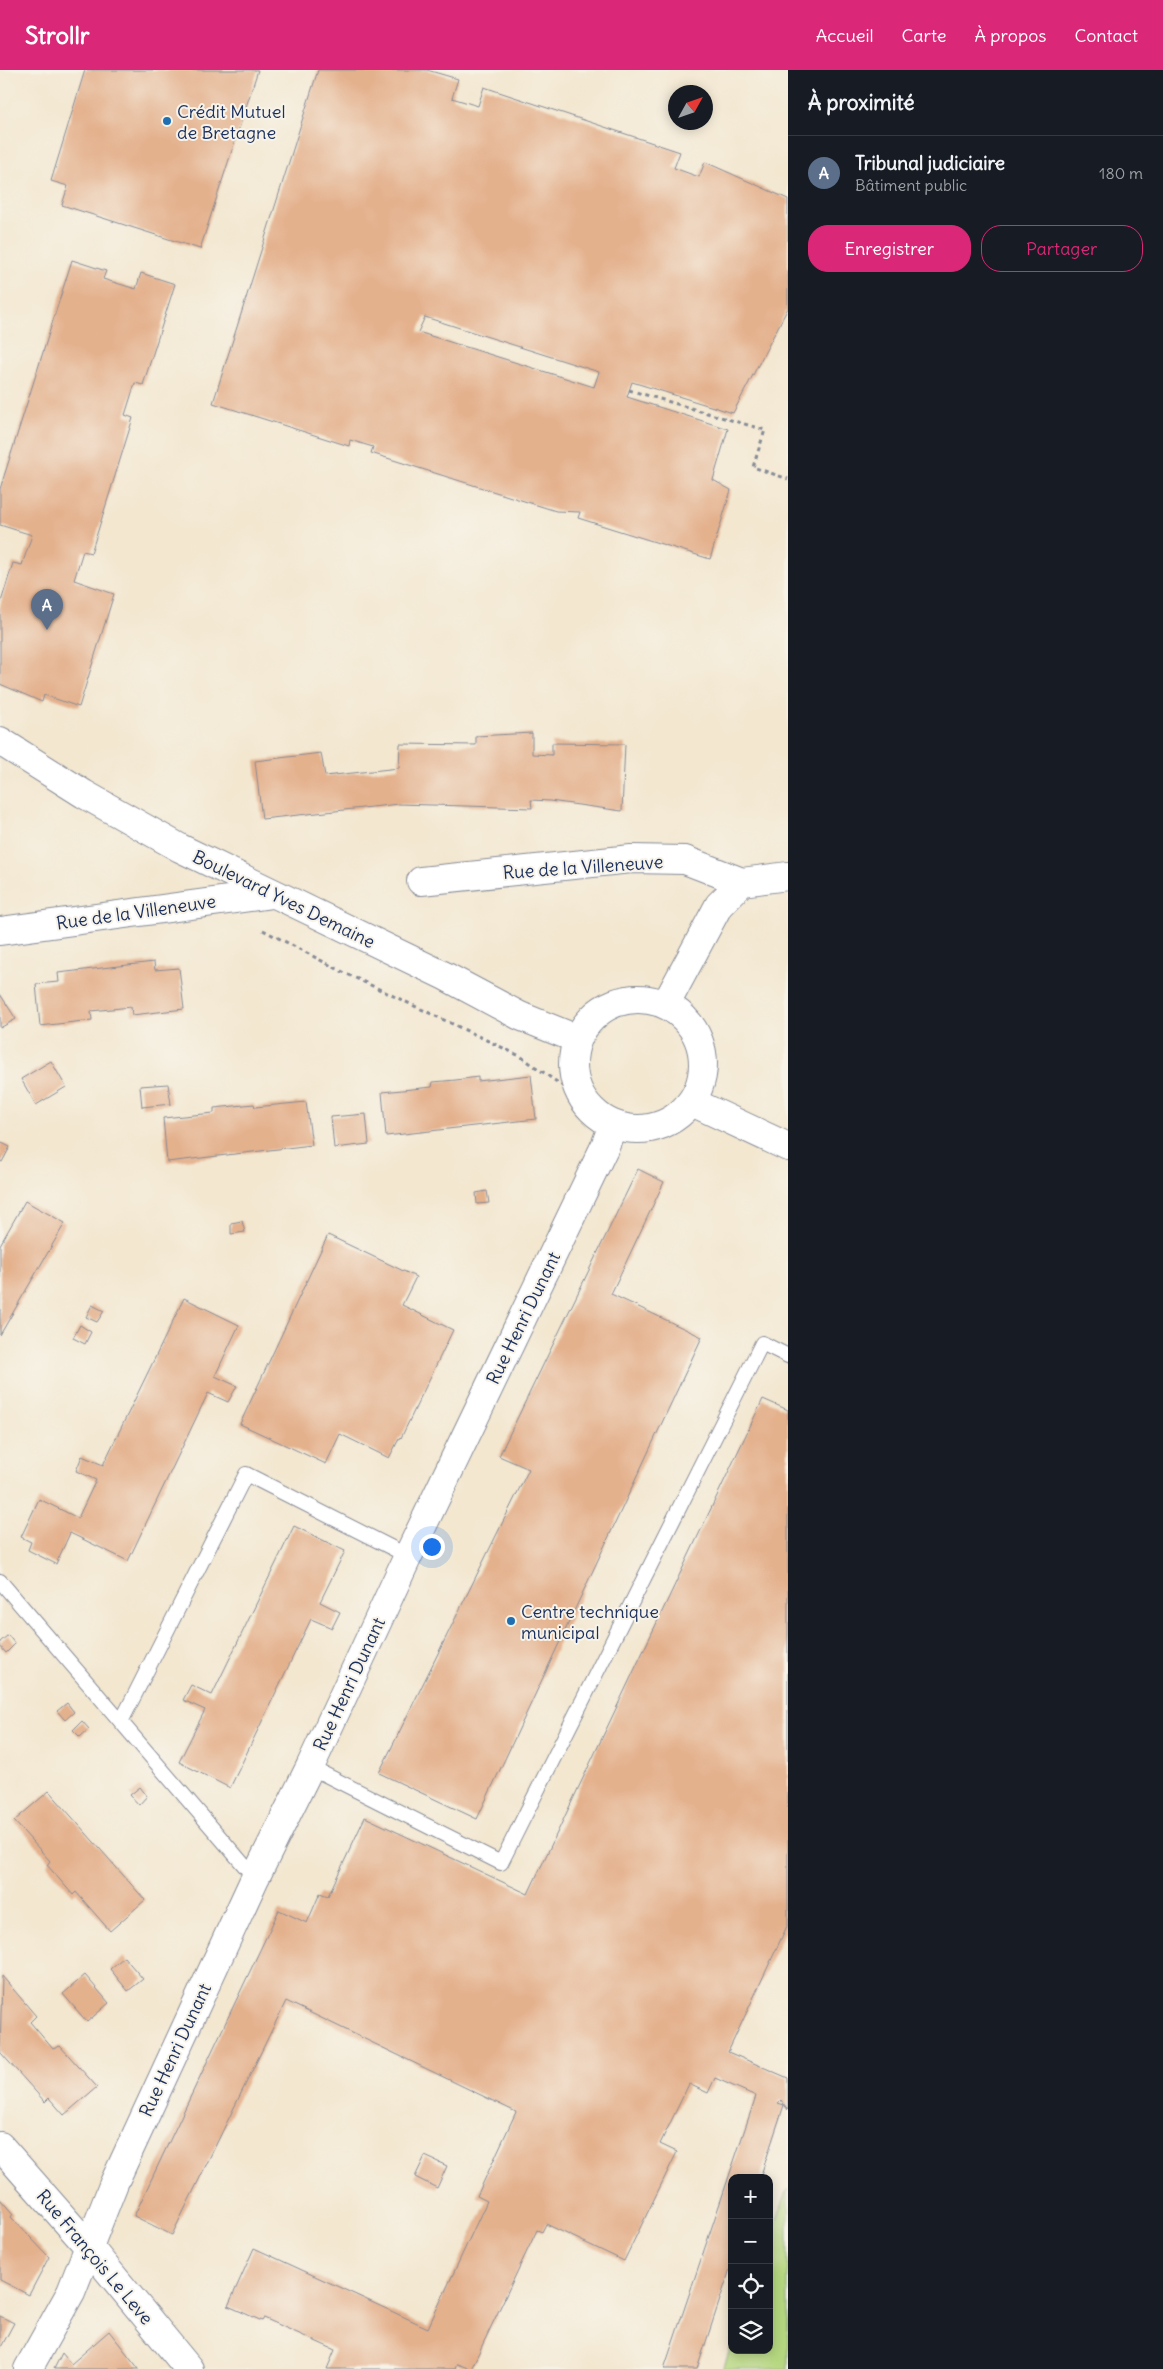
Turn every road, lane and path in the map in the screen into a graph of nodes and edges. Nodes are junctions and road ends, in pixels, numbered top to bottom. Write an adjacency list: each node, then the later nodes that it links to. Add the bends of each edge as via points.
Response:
1 (630, 390): 2 (path, via 765,430 752,467)
2 (788, 479)
3 (0, 741): 7 (street, Boulevard Yves Demaine, via 84,794 180,848)
4 (788, 876): 6 (street, Rue de la Villeneuve)
5 (422, 881): 6 (street, Rue de la Villeneuve, via 631,859 685,860)
6 (742, 882): 9 (street, via 718,905)
7 (272, 894): 8 (street, Rue de la Villeneuve); 10 (street, Boulevard Yves Demaine, via 445,976 520,1016)
8 (0, 931)
9 (666, 1004): 10 (street, via 648,999 610,1004 595,1014); 11 (street, via 694,1029 702,1047 701,1085)
10 (577, 1039): 12 (street, via 572,1065 576,1084 584,1101)
11 (692, 1102): 12 (street, via 680,1115 648,1129); 13 (street)
12 (613, 1125): 15 (street, Rue Henri Dunant, via 606,1146)
13 (788, 1147)
14 (788, 1356): 18 (lane, via 762,1343 501,1863)
15 (408, 1556): 17 (lane, via 246,1474); 18 (street, Rue Henri Dunant)
16 (0, 1581): 17 (lane)
17 (121, 1722): 19 (lane)
18 (310, 1767): 19 (street, Rue Henri Dunant)
19 (255, 1878): 21 (street, Rue Henri Dunant)
20 (0, 2146): 21 (street, Rue François Le Leve)
21 (88, 2246): 22 (street, Rue Henri Dunant, via 71,2292); 23 (street, Rue François Le Leve)
22 (28, 2369)
23 (189, 2369)

